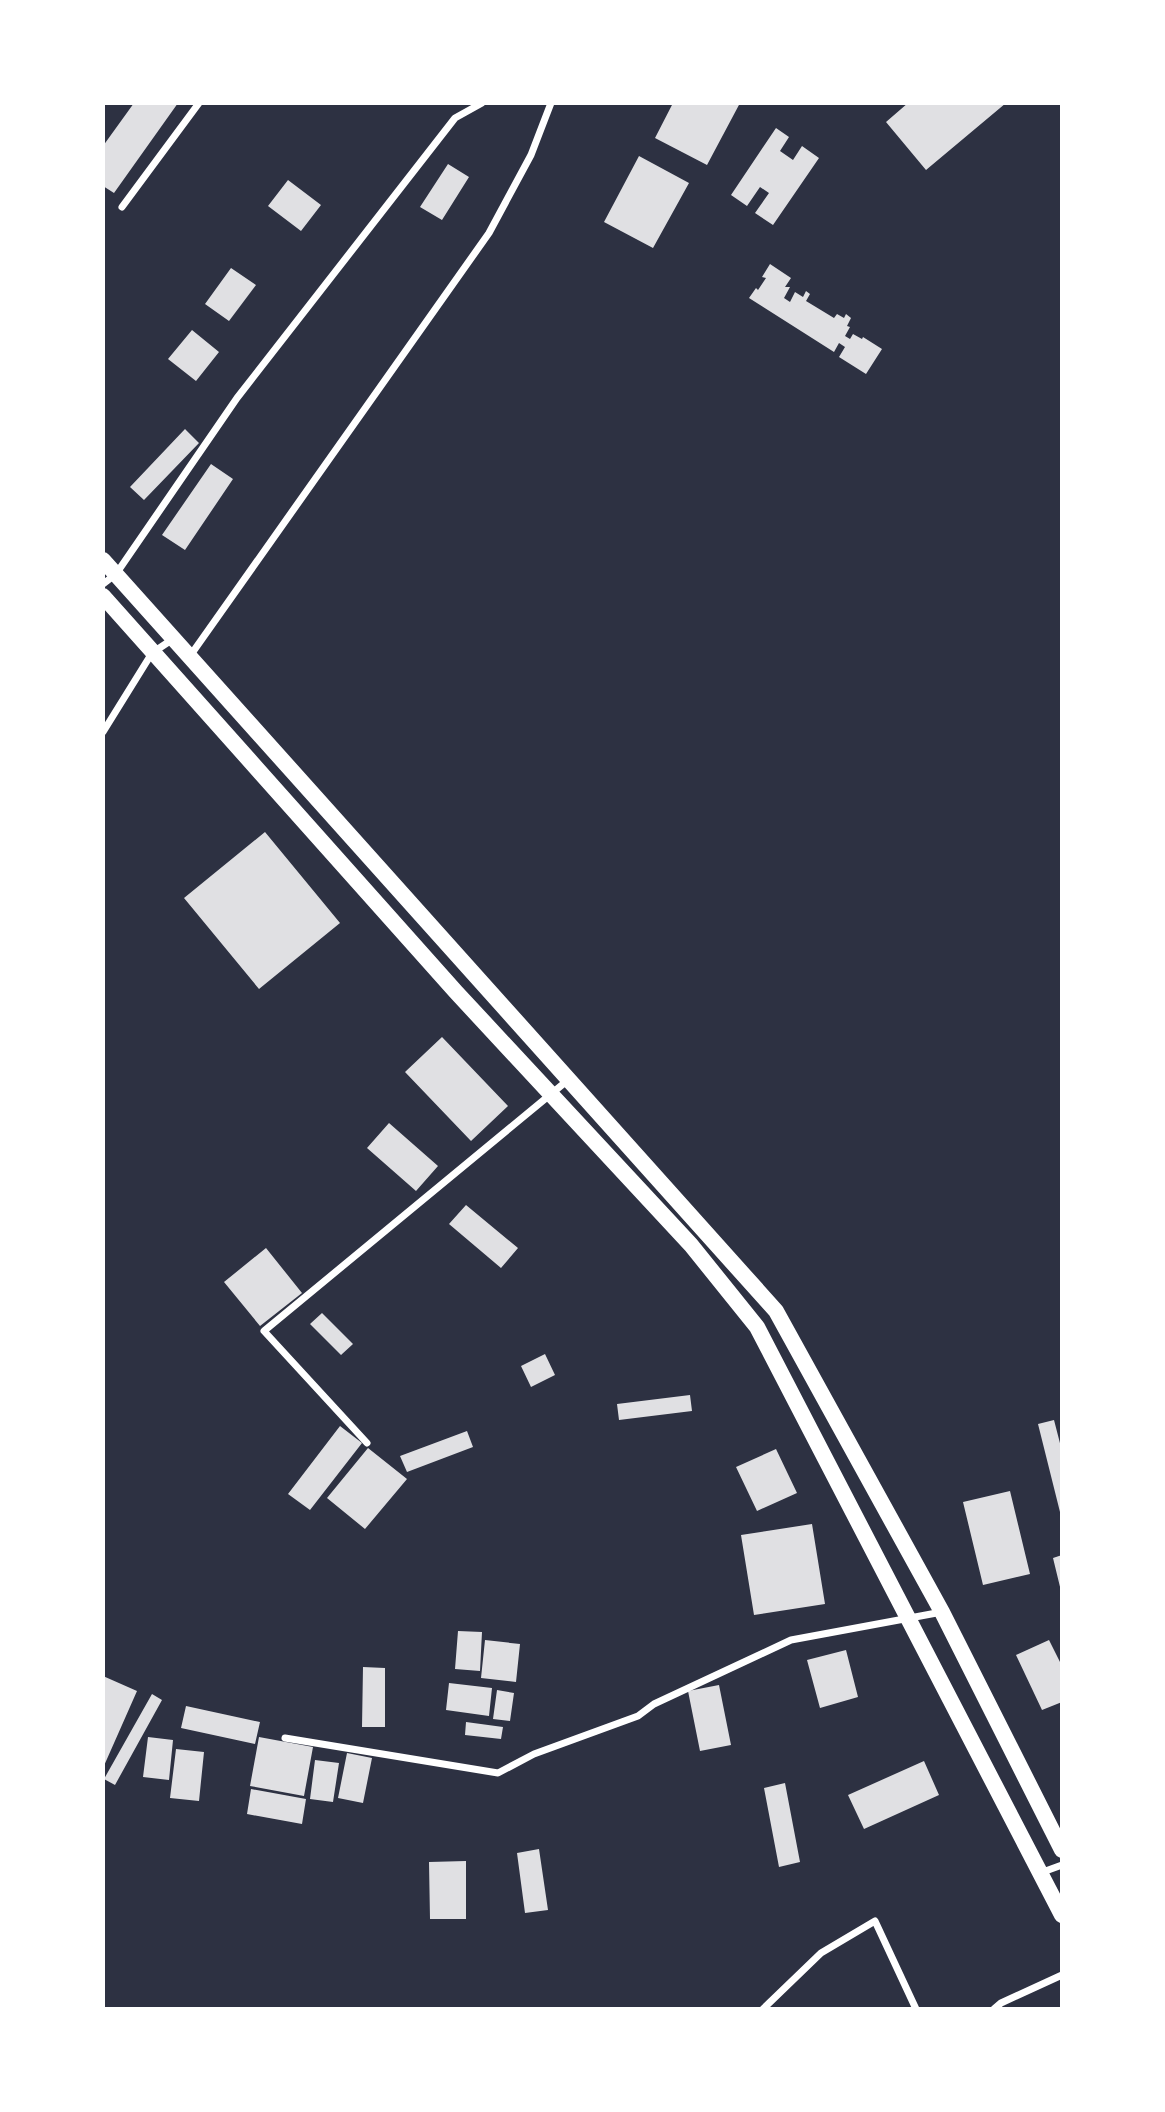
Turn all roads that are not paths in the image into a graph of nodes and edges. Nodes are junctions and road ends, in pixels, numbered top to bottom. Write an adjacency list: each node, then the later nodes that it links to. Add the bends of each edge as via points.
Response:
1 (199, 103): 4 (street)
2 (482, 103): 6 (street, via 455,118 245,387)
3 (551, 103): 10 (street, via 531,155 489,233)
4 (122, 207)
5 (103, 560): 6 (main road)
6 (109, 579): 8 (main road)
7 (103, 596): 9 (main road)
8 (173, 639): 9 (street); 10 (main road)
9 (152, 653): 11 (street); 13 (main road)
10 (189, 657): 12 (main road)
11 (103, 732)
12 (568, 1080): 13 (street); 15 (main road, via 776,1311)
13 (550, 1094): 14 (street, via 264,1331); 16 (main road, via 691,1245 757,1327)
14 (367, 1443)
15 (942, 1612): 16 (street); 18 (main road)
16 (908, 1618): 17 (street, via 791,1640 654,1704 638,1716 498,1773); 20 (main road)
17 (285, 1738)
18 (1062, 1850)
19 (1062, 1865): 20 (street)
20 (1040, 1873): 21 (main road)
21 (1062, 1915)
22 (1062, 1975): 25 (street)
23 (763, 2009): 24 (street, via 821,1953 875,1921)
24 (916, 2009)
25 (994, 2009)

